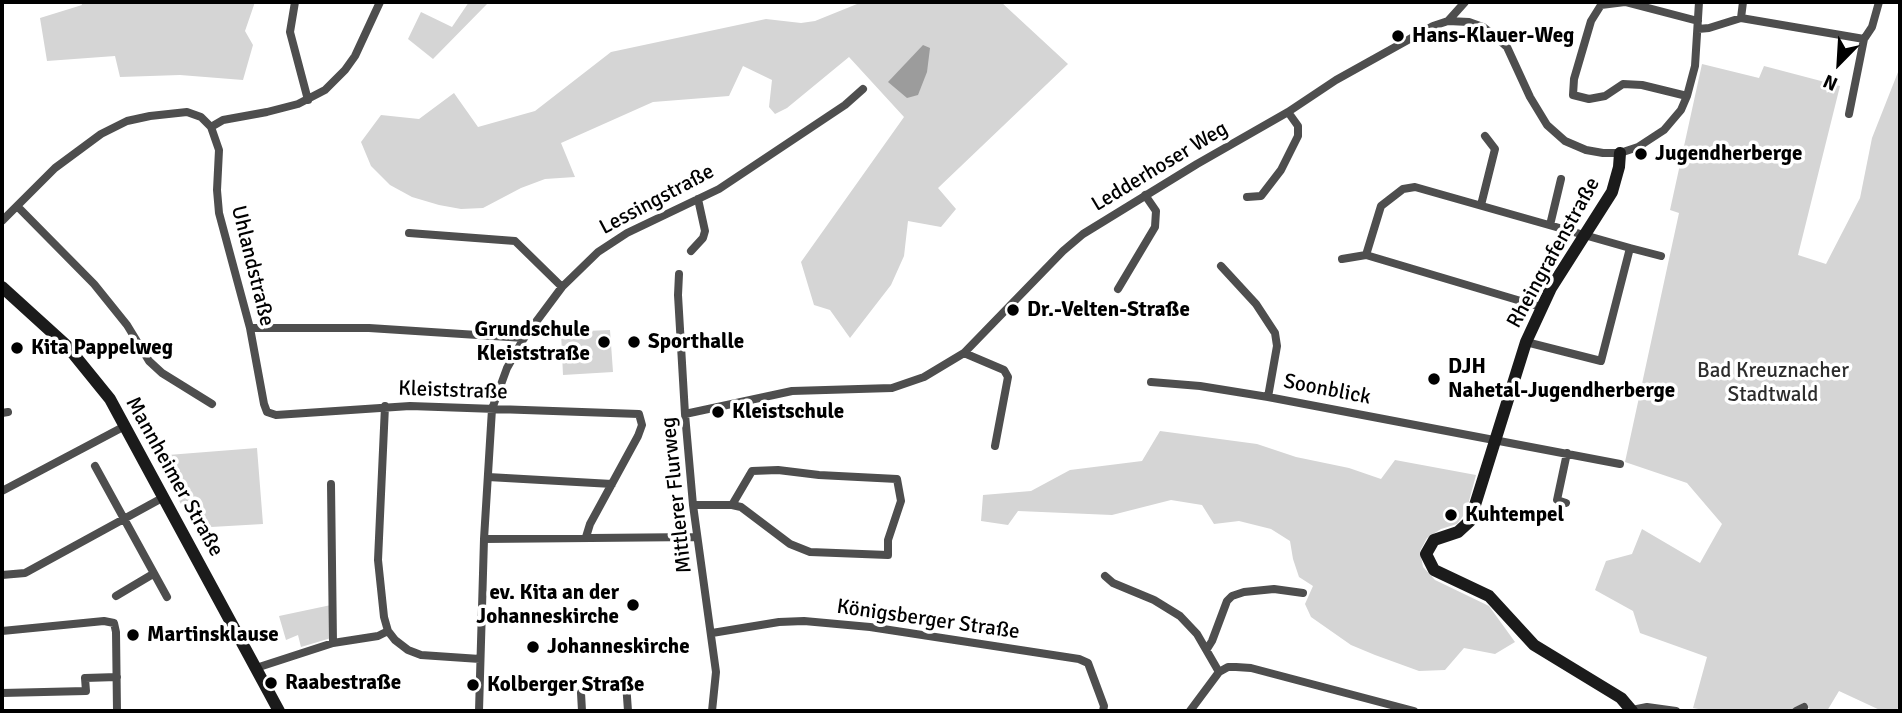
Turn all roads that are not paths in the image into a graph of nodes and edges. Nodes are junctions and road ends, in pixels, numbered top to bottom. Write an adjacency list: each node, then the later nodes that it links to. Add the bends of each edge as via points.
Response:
1 (295, 2): 14 (street, via 290,32)
2 (380, 2): 14 (street, via 345,70)
3 (1465, 2): 9 (street)
4 (1699, 2): 10 (street)
5 (1743, 2): 8 (street)
6 (1879, 2): 11 (street)
7 (1602, 4): 10 (street, via 1625,2); 13 (street, via 1591,21 1573,95 1605,96 1623,84)
8 (1741, 18): 10 (street, via 1709,29); 11 (street)
9 (1448, 22): 15 (street, Ledderhoser Weg, via 1402,42); 19 (street, Ledderhoser Weg, via 1483,27 1507,47 1530,97 1547,125 1564,141 1587,150)
10 (1698, 25): 13 (street)
11 (1864, 39): 16 (street)
12 (863, 89): 23 (street, Lessingstraße)
13 (1687, 96): 19 (street, via 1664,130)
14 (308, 100): 17 (street, via 223,120)
15 (1288, 112): 21 (street, Ledderhoser Weg); 22 (street, via 1298,126 1298,136 1261,196)
16 (1849, 114)
17 (211, 128): 25 (street, via 201,117 187,112 127,121 55,168); 41 (street, Uhlandstraße, via 219,150 219,214)
18 (1485, 136): 24 (street, via 1495,149)
19 (1620, 153): 29 (street, Rheingrafenstraße, via 1612,192)
20 (1561, 178): 27 (street)
21 (1145, 195): 39 (street, via 1156,211 1156,227); 44 (street, Ledderhoser Weg, via 1063,251)
22 (1247, 197)
23 (698, 199): 31 (street, via 705,231); 38 (street, Lessingstraße, via 626,233 590,258)
24 (1481, 205): 27 (street); 32 (street, via 1416,187 1403,190 1381,206)
25 (17, 206): 26 (street); 47 (street, via 94,284 149,361)
26 (2, 221)
27 (1550, 225): 29 (street)
28 (409, 233): 38 (street, via 515,241)
29 (1586, 235): 30 (street); 40 (street, Rheingrafenstraße)
30 (1630, 248): 33 (street); 43 (street, via 1601,361)
31 (691, 251)
32 (1366, 255): 34 (street); 40 (street)
33 (1661, 256)
34 (1342, 259)
35 (1221, 266): 46 (street, via 1275,333)
36 (680, 274): 51 (street, Mittlerer Flurweg)
37 (2, 287): 52 (street, Mannheimer Straße, via 81,362)
38 (562, 287): 42 (street, Lessingstraße)
39 (1118, 289)
40 (1541, 307): 43 (street, Rheingrafenstraße)
41 (250, 328): 42 (street, via 369,328); 50 (street, Uhlandstraße)
42 (524, 338): 49 (street, Lessingstraße)
43 (1526, 342): 53 (street, Rheingrafenstraße)
44 (964, 353): 51 (street, Ledderhoser Weg, via 924,377 892,388 792,391); 54 (street, via 1004,370 1008,377)
45 (1152, 382): 46 (street, Soonblick)
46 (1268, 397): 53 (street, Soonblick)
47 (212, 404)
48 (385, 406): 49 (street, Kleiststraße); 50 (street, Kleiststraße); 77 (street, via 379,559)
49 (492, 409): 58 (street, Lessingstraße); 60 (street, Kleiststraße, via 639,414 638,436)
50 (267, 412)
51 (685, 414): 64 (street, Mittlerer Flurweg)
52 (125, 426): 61 (street); 62 (street, Mannheimer Straße)
53 (1495, 439): 55 (street, Soonblick); 97 (street, Rheingrafenstraße, via 1470,521 1464,529 1430,543 1426,554 1430,565 1489,596 1534,645 1621,698)
54 (995, 446)
55 (1567, 453): 56 (street, Soonblick); 63 (street, via 1557,500)
56 (1620, 464)
57 (95, 466): 66 (street)
58 (488, 477): 60 (street); 69 (street, Lessingstraße)
59 (331, 484): 79 (street)
60 (612, 484): 67 (street)
61 (2, 491)
62 (164, 497): 66 (street); 82 (street, Mannheimer Straße)
63 (1566, 503)
64 (693, 505): 65 (street); 68 (street, Mittlerer Flurweg)
65 (732, 505): 65 (street, via 752,471 778,470 897,480 901,500 888,555 800,549)
66 (123, 520): 70 (street); 71 (street, via 25,573)
67 (586, 537): 68 (street); 69 (street)
68 (697, 537): 78 (street, Mittlerer Flurweg)
69 (484, 539): 81 (street, Lessingstraße)
70 (153, 574): 74 (street); 75 (street)
71 (2, 575)
72 (1105, 576): 80 (street, via 1180,616)
73 (1303, 593): 80 (street, via 1274,589 1236,594 1227,601)
74 (116, 596)
75 (167, 597)
76 (2, 631): 84 (street, via 114,623)
77 (388, 631): 79 (street); 81 (street, via 408,650 421,655)
78 (712, 633): 93 (street, Mittlerer Flurweg, via 716,672); 94 (street, Königsberger Straße, via 804,621 1079,659 1088,663)
79 (333, 643): 82 (street)
80 (1207, 649): 83 (street)
81 (480, 659): 90 (street, Lessingstraße)
82 (256, 668): 89 (street, Mannheimer Straße)
83 (1219, 671): 95 (street); 96 (street, via 1251,668)
84 (117, 677): 86 (street, via 86,678 86,691); 88 (street)
85 (626, 683): 92 (street)
86 (2, 694)
87 (581, 694): 91 (street)
88 (117, 711)
89 (279, 711)
90 (479, 711)
91 (582, 711)
92 (628, 711)
93 (712, 711)
94 (1103, 711)
95 (1190, 711)
96 (1414, 711)
97 (1632, 711): 98 (street)
98 (1676, 711)

